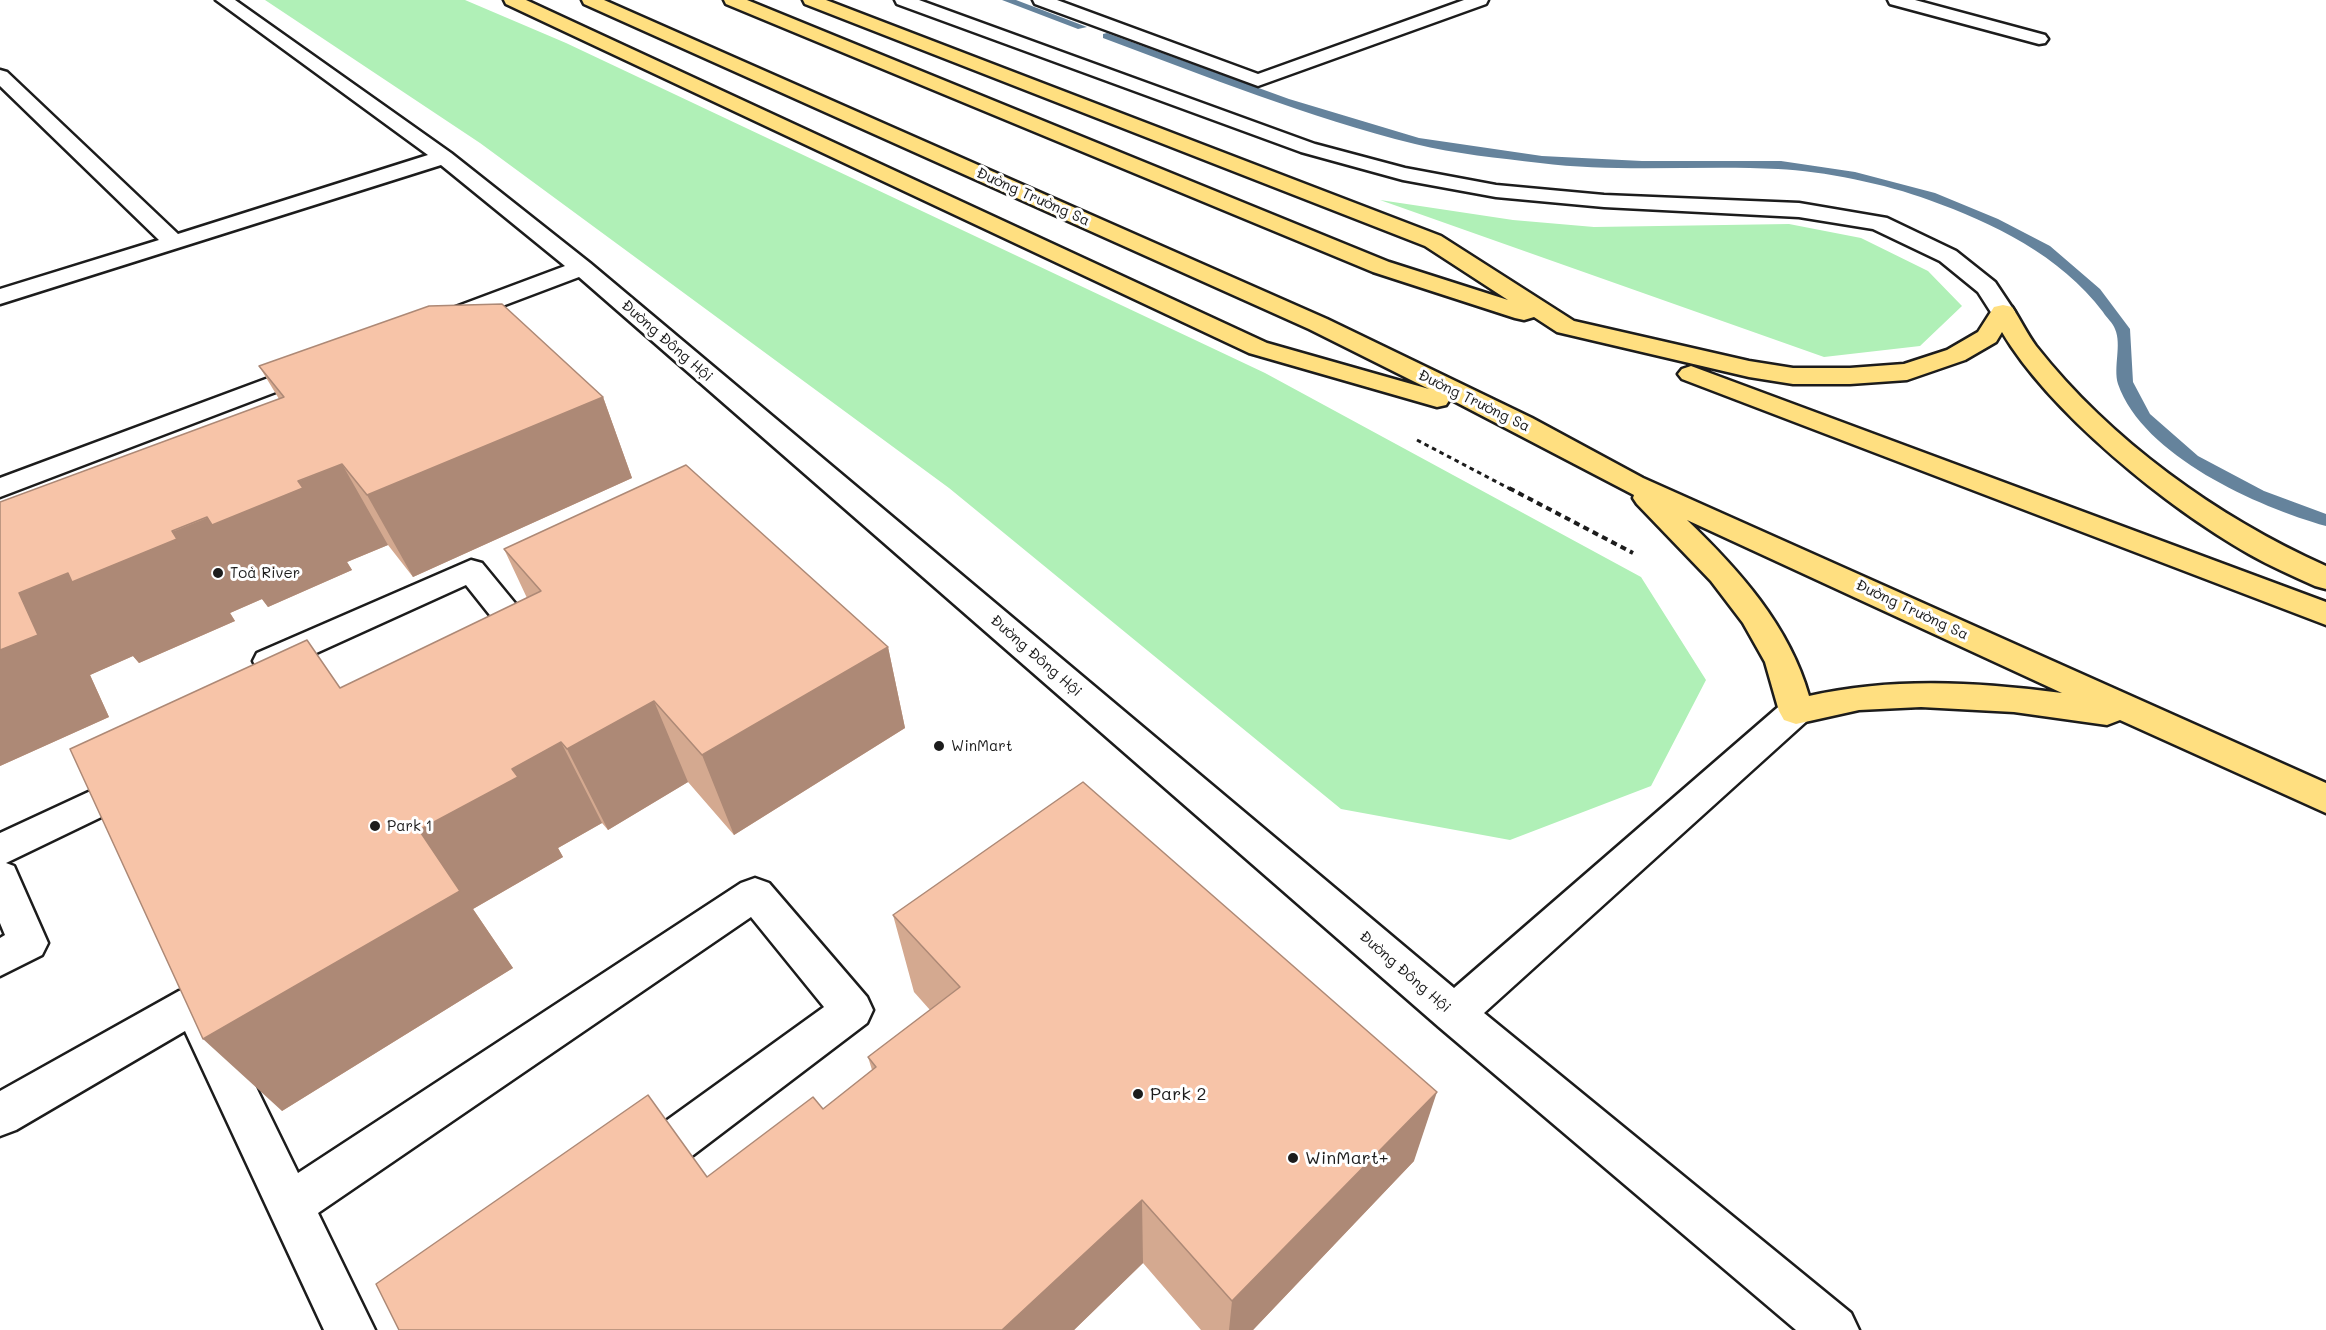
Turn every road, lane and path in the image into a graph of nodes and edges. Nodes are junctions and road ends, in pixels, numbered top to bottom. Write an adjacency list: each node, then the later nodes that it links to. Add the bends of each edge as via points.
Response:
1 (225, 0): 12 (street, Đường Đông Hội)
2 (512, 0): 20 (highway, via 1258,348)
3 (590, 0): 20 (highway, Đường Trường Sa, via 1318,324)
4 (732, 0): 18 (highway, via 1381,267)
5 (811, 0): 18 (highway, via 1433,241)
6 (903, 0): 16 (street, via 1308,148 1403,174 1496,191 1604,201 1799,210 1879,223 1948,256 1988,287)
7 (1041, 0): 8 (street, via 1258,80)
8 (1480, 0)
9 (1896, 0): 10 (street)
10 (2039, 39)
11 (0, 76): 13 (street)
12 (444, 157): 13 (street); 14 (street, Đường Đông Hội)
13 (174, 242): 15 (street)
14 (582, 268): 17 (street); 34 (street, Đường Đông Hội)
15 (0, 297)
16 (2003, 312): 18 (highway, via 1988,337 1956,355 1907,372 1850,376 1793,376 1749,369); 23 (highway, via 2027,350 2066,394 2174,490 2253,544)
17 (425, 327)
18 (1566, 327): 24 (highway)
19 (336, 361): 22 (street)
20 (1522, 424): 21 (highway, Đường Trường Sa)
21 (1633, 484): 27 (highway, via 1715,565 1754,611 1782,664); 28 (highway, Đường Trường Sa)
22 (0, 488)
23 (2326, 579)
24 (2326, 614)
25 (474, 648): 26 (street, via 517,627 471,570)
26 (245, 672)
27 (1796, 711): 28 (highway, via 1859,698 1923,694 2003,699); 34 (street)
28 (2144, 717): 29 (highway, Đường Trường Sa)
29 (2326, 799)
30 (114, 835): 31 (street, via 109,825 164,784 100,782)
31 (0, 850)
32 (0, 877): 33 (street, via 28,942)
33 (0, 958)
34 (1454, 1014): 39 (street, Đường Đông Hội)
35 (0, 1115): 37 (street, via 186,988)
36 (613, 1188): 37 (street, via 852,1010 755,894)
37 (290, 1205): 38 (street)
38 (350, 1330)
39 (1834, 1330)

